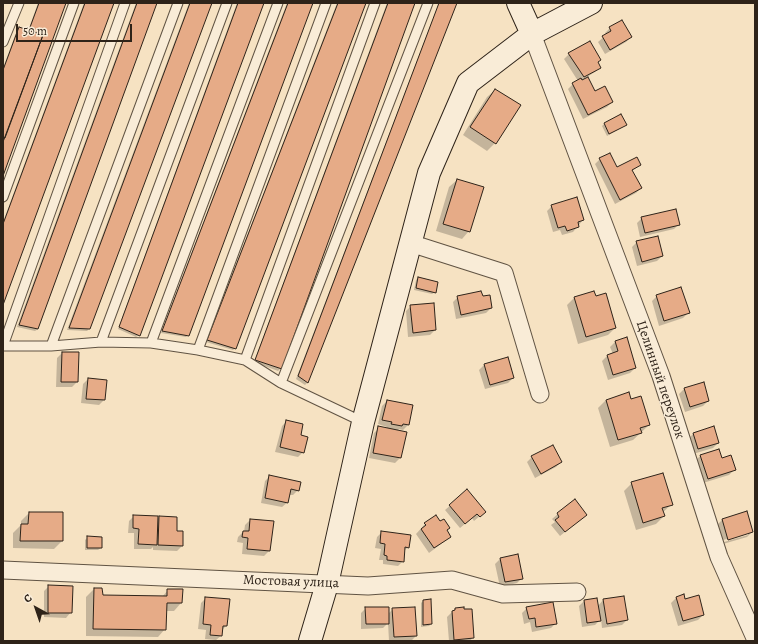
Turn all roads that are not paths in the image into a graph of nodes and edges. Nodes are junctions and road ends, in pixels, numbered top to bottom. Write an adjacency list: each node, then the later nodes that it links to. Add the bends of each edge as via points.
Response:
1 (19, 3): 13 (lane)
2 (74, 3): 14 (lane)
3 (126, 3): 18 (lane)
4 (178, 3): 19 (lane)
5 (227, 3): 16 (lane)
6 (278, 3): 17 (lane)
7 (326, 3): 20 (lane)
8 (375, 3): 21 (lane)
9 (428, 3): 22 (lane)
10 (518, 3): 12 (street)
11 (591, 3): 12 (street)
12 (532, 34): 15 (street, via 468,83 429,173); 28 (street, Целинный переулок, via 661,376 719,558)
13 (3, 42)
14 (3, 197)
15 (410, 243): 23 (street, via 504,273); 24 (street)
16 (101, 342): 17 (lane); 19 (lane)
17 (151, 343): 20 (lane)
18 (3, 346): 19 (lane)
19 (52, 346)
20 (198, 350): 21 (lane)
21 (245, 360): 22 (lane)
22 (281, 383): 24 (lane)
23 (540, 394)
24 (363, 422): 26 (street)
25 (3, 570): 26 (street, Мостовая улица)
26 (327, 584): 27 (street, Мостовая улица, via 368,586 452,580 503,594); 29 (street)
27 (577, 592)
28 (755, 638)
29 (310, 641)

